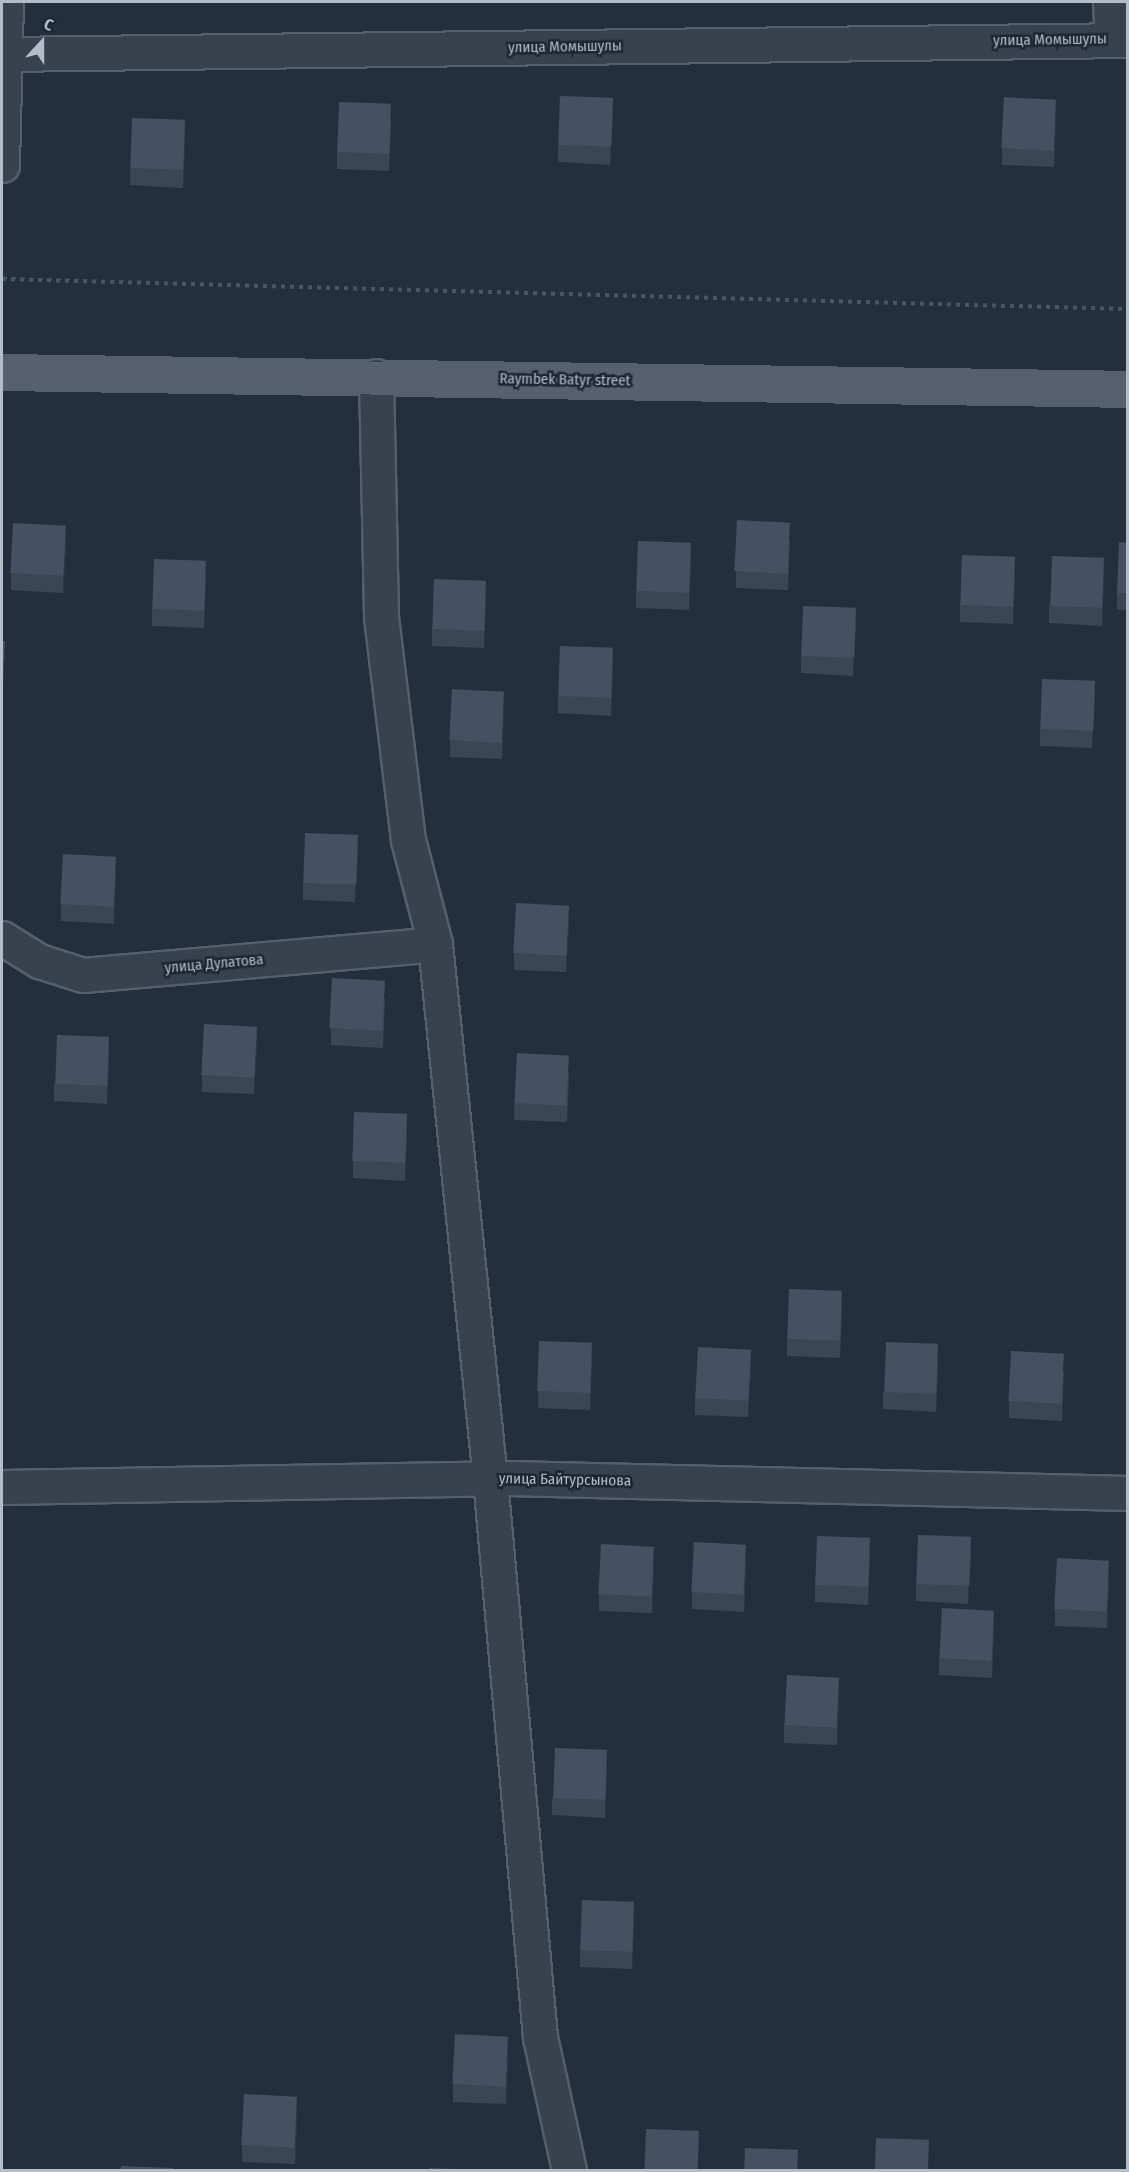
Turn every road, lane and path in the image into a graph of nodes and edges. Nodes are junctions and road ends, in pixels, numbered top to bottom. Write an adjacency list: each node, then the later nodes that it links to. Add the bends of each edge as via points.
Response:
1 (6, 2): 4 (street)
2 (1110, 2): 3 (street)
3 (1120, 40): 4 (street, улица Момышулы)
4 (4, 54): 5 (street)
5 (2, 165)
6 (2, 279): 7 (path)
7 (1128, 309)
8 (2, 372): 9 (main road, Raymbek Batyr street)
9 (376, 376): 10 (main road, Raymbek Batyr street); 12 (street, via 381,617 408,840)
10 (1128, 390)
11 (2, 938): 12 (street, улица Дулатова, via 39,961 83,975)
12 (435, 944): 13 (street)
13 (490, 1479): 14 (street, улица Байтурсынова); 15 (street, улица Байтурсынова); 16 (street, via 540,2037)
14 (2, 1487)
15 (1128, 1493)
16 (569, 2170)

